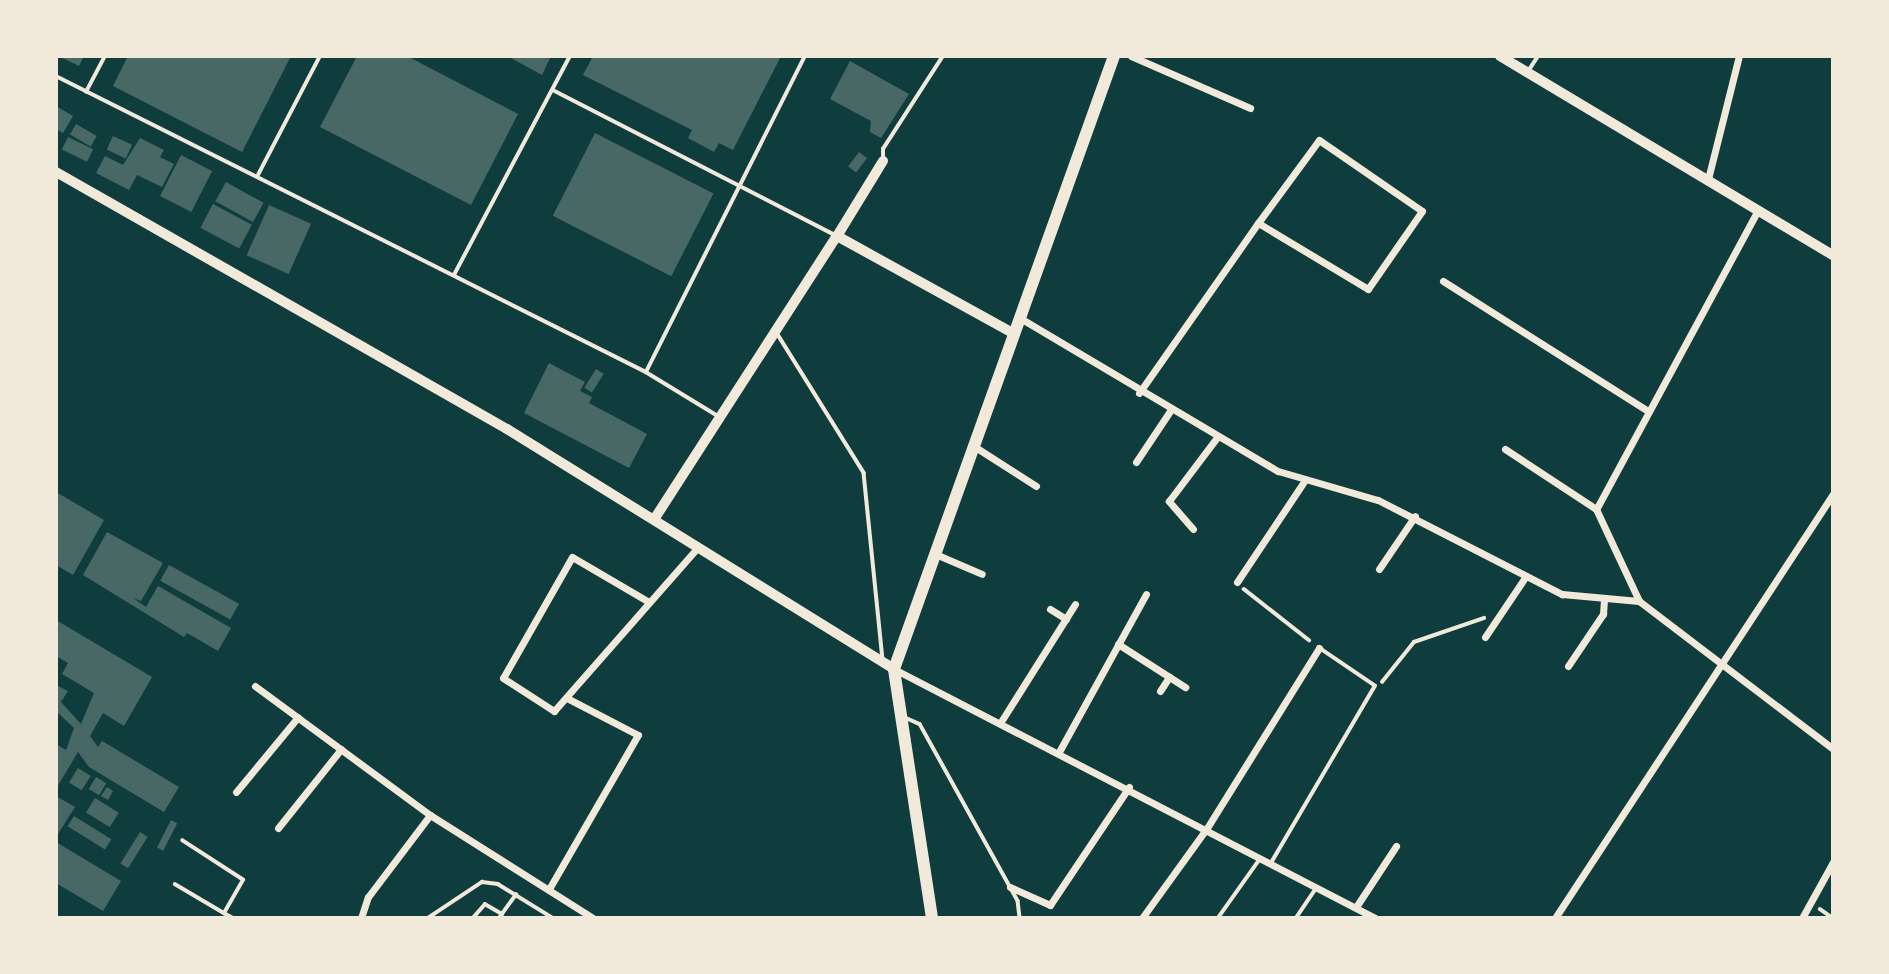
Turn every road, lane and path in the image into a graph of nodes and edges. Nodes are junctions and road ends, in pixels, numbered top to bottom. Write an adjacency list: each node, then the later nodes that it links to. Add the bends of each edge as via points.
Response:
1 (105, 56): 14 (lane)
2 (320, 56): 18 (lane)
3 (570, 56): 13 (lane)
4 (805, 56): 20 (lane)
5 (943, 56): 16 (lane, via 883,149)
6 (1114, 56): 27 (main road)
7 (1131, 56): 15 (street)
8 (1500, 56): 11 (main road)
9 (1538, 56): 11 (lane)
10 (1739, 56): 19 (street)
11 (1528, 72): 19 (main road)
12 (56, 76): 14 (lane)
13 (553, 90): 20 (lane); 25 (lane)
14 (86, 92): 18 (lane)
15 (1251, 108)
16 (883, 161): 23 (street)
17 (56, 172): 44 (main road)
18 (258, 175): 25 (lane)
19 (1708, 179): 21 (main road)
20 (741, 183): 23 (lane); 30 (lane)
21 (1758, 210): 24 (main road); 32 (street)
22 (1258, 223): 22 (street, via 1319,140 1422,211 1368,289); 31 (street)
23 (837, 236): 28 (street); 29 (street)
24 (1833, 255)
25 (454, 275): 30 (lane)
26 (1443, 281): 32 (street)
27 (1019, 317): 29 (main road); 31 (street)
28 (775, 331): 34 (street); 64 (lane, via 864,473)
29 (1013, 333): 36 (main road)
30 (646, 372): 34 (lane)
31 (1139, 393): 33 (street)
32 (1645, 409): 42 (street)
33 (1170, 411): 35 (street); 38 (street)
34 (720, 417): 44 (street)
35 (1218, 436): 39 (street); 45 (street, via 1169,501)
36 (972, 445): 40 (street); 47 (main road)
37 (1505, 449): 42 (street)
38 (1136, 462)
39 (1305, 480): 43 (street); 51 (street)
40 (1037, 486)
41 (1833, 494): 63 (street)
42 (1596, 509): 54 (street)
43 (1415, 516): 48 (street); 50 (street)
44 (656, 518): 46 (main road)
45 (1193, 530)
46 (698, 547): 55 (street); 64 (main road)
47 (932, 553): 49 (street); 64 (main road)
48 (1380, 569)
49 (982, 574)
50 (1526, 576): 53 (street, via 1562,594); 58 (street)
51 (1237, 582): 62 (path)
52 (1146, 594): 61 (street)
53 (1604, 599): 54 (street); 65 (street, via 1602,614)
54 (1639, 601): 63 (street)
55 (649, 602): 71 (street); 71 (street, via 572,557 503,678 554,711)
56 (1075, 604): 59 (street)
57 (1050, 609): 59 (street)
58 (1494, 617): 60 (street); 69 (path, via 1414,642)
59 (1066, 619): 74 (street)
60 (1485, 636)
61 (1118, 644): 66 (street); 77 (street)
62 (1319, 648): 69 (lane); 82 (street)
63 (1725, 661): 76 (street); 108 (street)
64 (889, 666): 72 (main road); 74 (street)
65 (1568, 666)
66 (1169, 677): 68 (street); 70 (street)
67 (255, 686): 73 (street)
68 (1185, 687)
69 (1375, 687): 87 (lane)
70 (1160, 691)
71 (567, 698): 91 (street, via 638,735)
72 (902, 716): 89 (lane, via 920,724); 102 (main road)
73 (298, 717): 75 (street); 79 (street)
74 (1002, 720): 77 (street)
75 (341, 749): 80 (street); 81 (street)
76 (1833, 749)
77 (1060, 750): 78 (street)
78 (1129, 787): 82 (street); 89 (street, via 1050,905)
79 (236, 792)
80 (430, 815): 91 (street); 99 (street, via 368,898)
81 (278, 828)
82 (1207, 828): 85 (street); 104 (street)
83 (183, 841): 94 (lane, via 243,880)
84 (1396, 846): 93 (street)
85 (1261, 857): 87 (street); 105 (lane)
86 (1833, 862): 109 (street)
87 (1271, 863): 90 (street)
88 (176, 884): 94 (lane)
89 (1010, 887): 103 (lane)
90 (1317, 887): 93 (street); 106 (lane)
91 (549, 890): 101 (street)
92 (516, 895): 95 (lane); 96 (lane, via 482,882); 97 (lane)
93 (1356, 907): 107 (street)
94 (224, 913): 98 (lane)
95 (501, 916): 100 (lane, via 485,905)
96 (431, 917)
97 (551, 917)
98 (233, 918)
99 (361, 918)
100 (473, 918)
101 (593, 918)
102 (932, 918)
103 (1020, 918)
104 (1142, 918)
105 (1218, 918)
106 (1296, 918)
107 (1374, 918)
108 (1555, 918)
109 (1802, 918)

